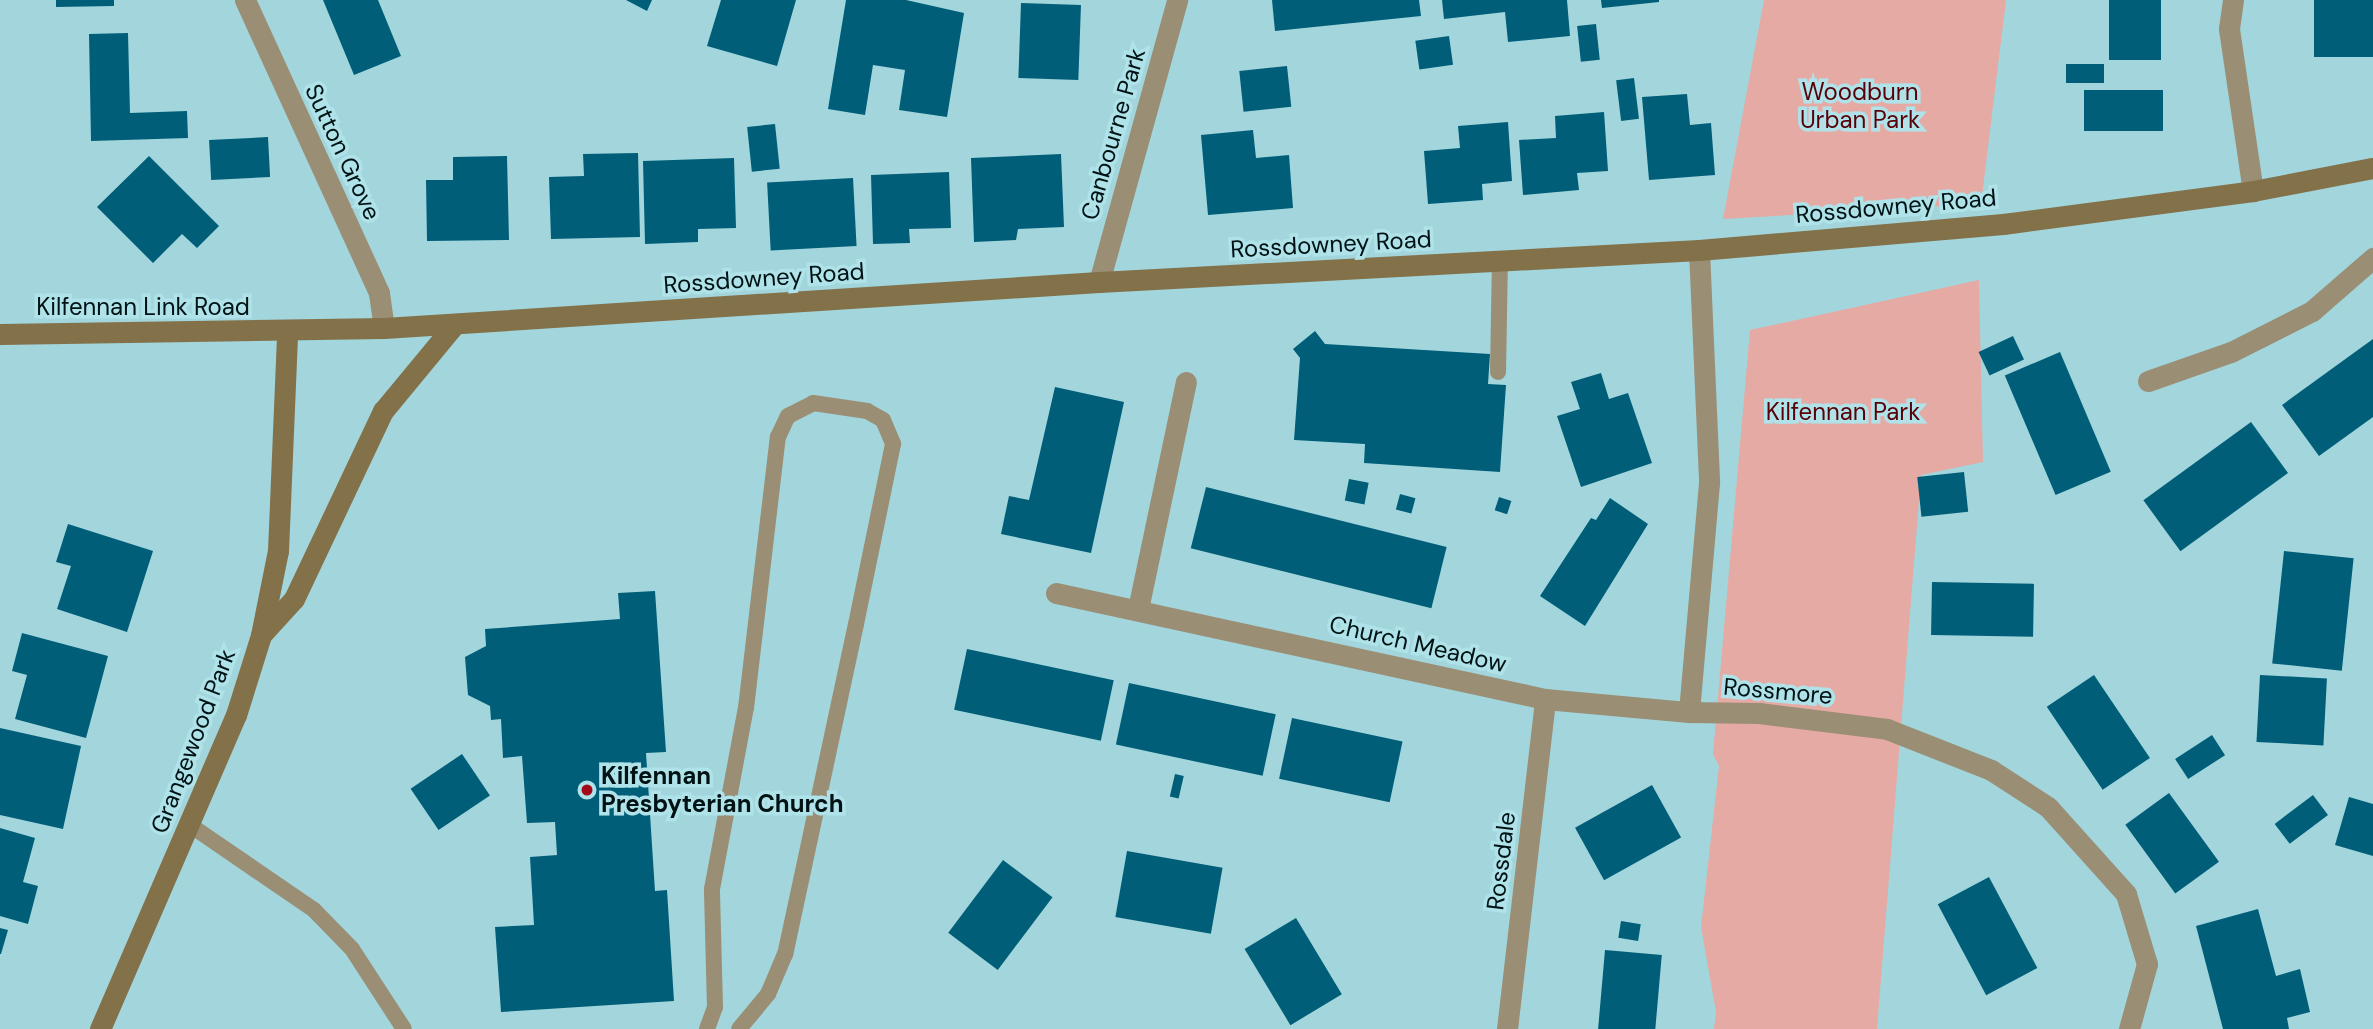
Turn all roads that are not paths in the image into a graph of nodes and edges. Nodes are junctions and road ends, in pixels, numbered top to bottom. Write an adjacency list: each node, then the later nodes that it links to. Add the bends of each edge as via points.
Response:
1 (244, 0): 11 (street, Sutton Grove, via 379,293)
2 (1177, 0): 9 (street, Canbourne Park)
3 (2232, 0): 5 (street, via 2229,29)
4 (2373, 168): 5 (main road, Rossdowney Road)
5 (2253, 191): 6 (main road, Rossdowney Road, via 2003,224)
6 (1699, 250): 8 (main road, Rossdowney Road); 21 (street, Rossmore, via 1709,483)
7 (2373, 258): 15 (street, via 2312,311 2231,352)
8 (1500, 261): 9 (main road, Rossdowney Road); 14 (lane)
9 (1098, 282): 10 (main road, Rossdowney Road)
10 (456, 324): 11 (main road, Rossdowney Road); 19 (main road, via 383,411 294,599)
11 (384, 328): 12 (main road, Rossdowney Road)
12 (287, 332): 13 (main road, Kilfennan Link Road); 19 (main road, Grangewood Park, via 278,551)
13 (0, 334)
14 (1498, 372)
15 (2148, 381)
16 (1186, 382): 18 (street)
17 (1056, 593): 18 (street, Church Meadow)
18 (1138, 609): 20 (street, Church Meadow)
19 (261, 635): 22 (main road, Grangewood Park, via 236,715)
20 (1545, 699): 21 (street, Church Meadow); 27 (street, Rossdale)
21 (1689, 712): 28 (street, Rossmore, via 1759,713 1887,729 1991,770 2048,807 2126,894 2147,964)
22 (190, 825): 23 (main road, Grangewood Park); 24 (lane, via 314,910 352,949)
23 (100, 1029)
24 (404, 1029)
25 (707, 1029): 26 (lane, via 715,1007 712,890 746,708 778,437 788,416 813,403 867,411 883,420 893,444 877,522 785,954 768,994)
26 (739, 1029)
27 (1507, 1029)
28 (2129, 1029)

